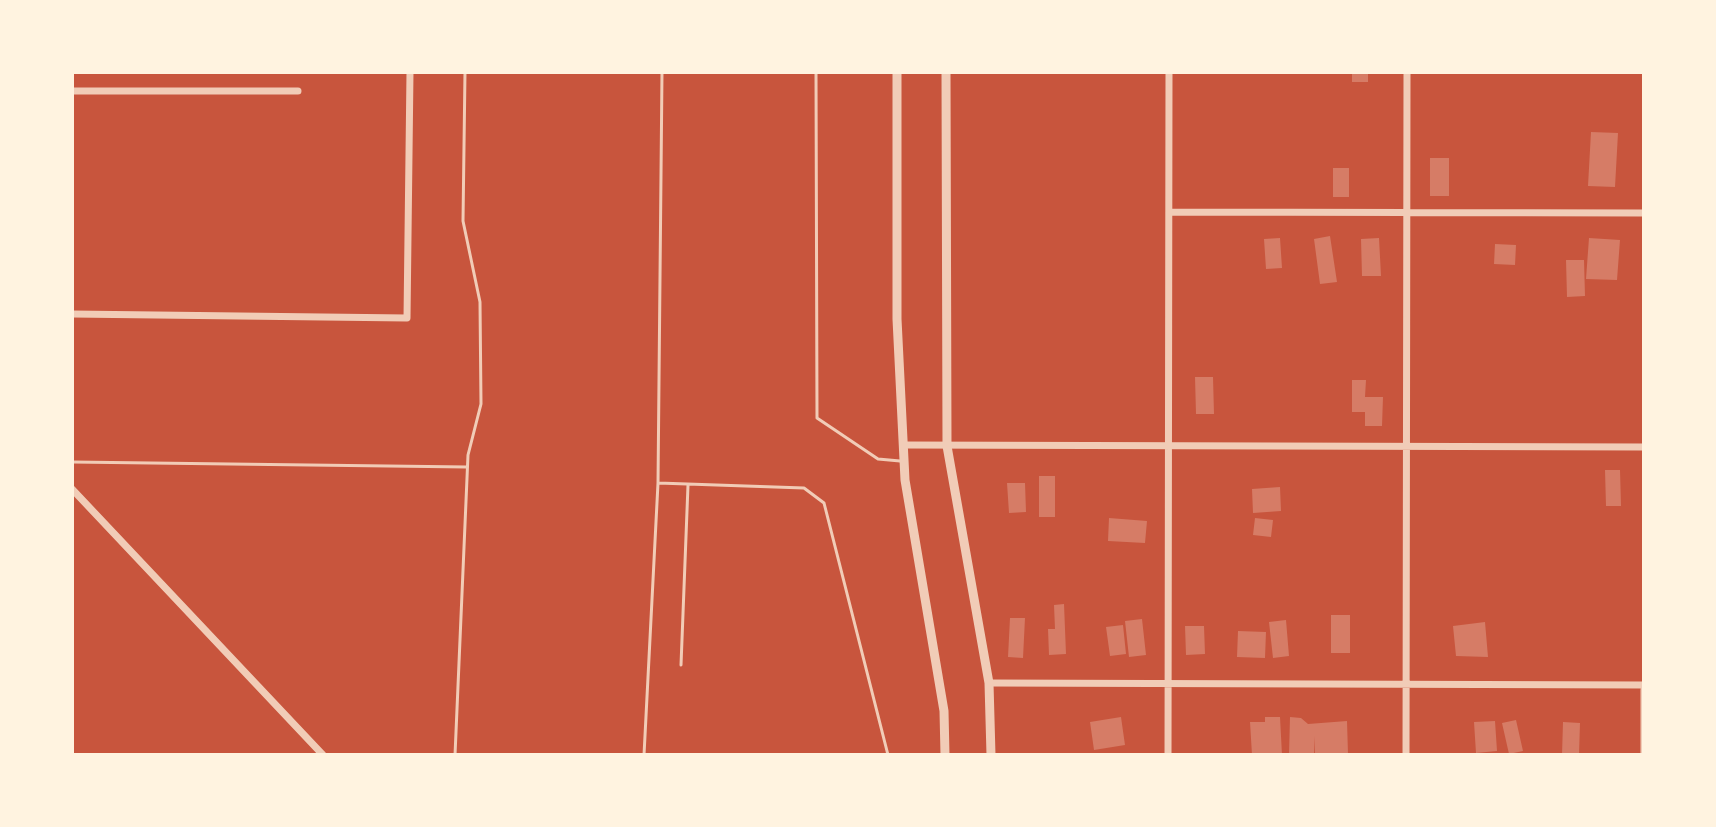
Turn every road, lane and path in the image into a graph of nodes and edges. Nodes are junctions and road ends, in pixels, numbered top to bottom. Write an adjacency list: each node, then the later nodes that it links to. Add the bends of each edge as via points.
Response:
1 (410, 72): 14 (street, via 407,318)
2 (465, 72): 22 (lane, via 463,221 480,302 481,404)
3 (662, 72): 23 (lane)
4 (816, 72): 20 (lane, via 817,418 878,459)
5 (897, 72): 15 (street)
6 (946, 72): 16 (street)
7 (1169, 72): 11 (street)
8 (1407, 72): 12 (street)
9 (72, 91): 10 (street)
10 (298, 91)
11 (1170, 212): 12 (street); 17 (street)
12 (1406, 213): 13 (street); 18 (street)
13 (1644, 213)
14 (72, 314)
15 (903, 445): 16 (street); 20 (street)
16 (947, 446): 17 (street); 27 (street)
17 (1169, 446): 18 (street); 28 (street)
18 (1406, 446): 19 (street); 29 (street)
19 (1644, 447)
20 (904, 461): 35 (street, via 944,711)
21 (72, 462): 22 (lane)
22 (467, 467): 32 (lane)
23 (658, 483): 24 (lane); 33 (lane)
24 (688, 484): 26 (lane); 34 (lane, via 804,488 824,503)
25 (72, 489): 31 (street)
26 (681, 665)
27 (989, 683): 28 (street); 36 (street)
28 (1169, 683): 29 (street); 37 (street)
29 (1407, 684): 30 (street); 38 (street)
30 (1644, 688): 39 (street)
31 (323, 755)
32 (455, 755)
33 (644, 755)
34 (888, 755)
35 (945, 755)
36 (991, 755)
37 (1168, 755)
38 (1406, 755)
39 (1644, 755)

